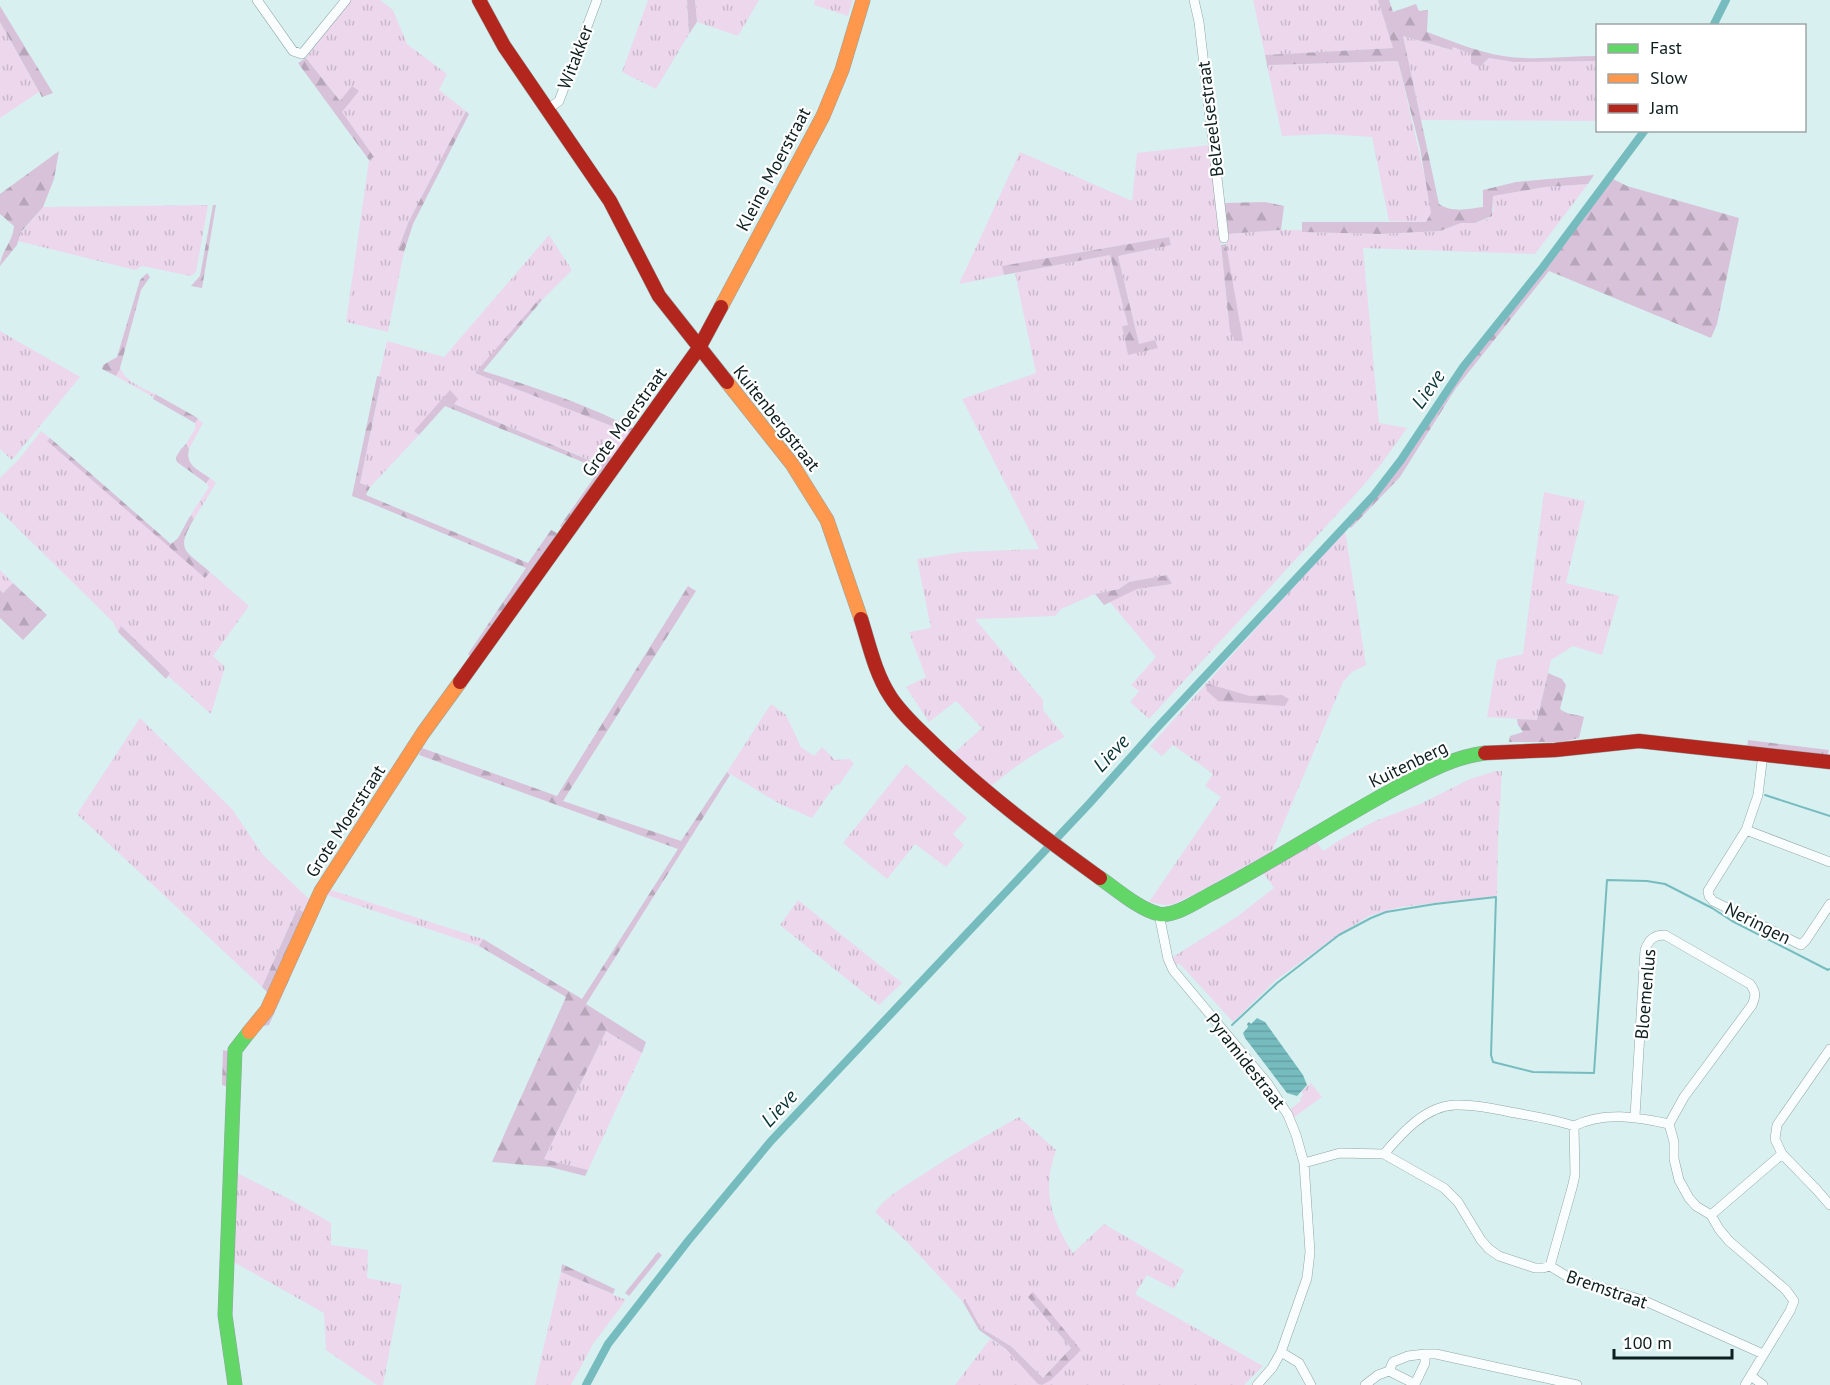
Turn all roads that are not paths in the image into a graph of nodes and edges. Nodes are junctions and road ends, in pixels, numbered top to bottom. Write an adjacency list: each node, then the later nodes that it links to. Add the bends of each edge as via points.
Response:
1 (257, 0): 2 (street, via 297,54 302,54)
2 (346, 0)
3 (479, 0): 7 (street, Kuitenbergstraat)
4 (597, 0): 7 (street, Witakker, via 559,101)
5 (863, 0): 9 (street, Kleine Moerstraat, via 823,116)
6 (1194, 0): 8 (street, Belzeelsestraat)
7 (548, 109): 9 (street, Kuitenbergstraat, via 618,216 665,304)
8 (1224, 238)
9 (699, 348): 15 (street, Kuitenbergstraat, via 816,498 889,695 916,728 990,797 1136,903); 32 (street, Grote Moerstraat, via 423,733 321,891 267,1010 235,1050 225,1315)
10 (1763, 754): 11 (street, Kuitenberg); 12 (street, Neringen, via 1758,795); 15 (street, Kuitenberg, via 1638,741 1463,757 1358,807 1188,906)
11 (1830, 762)
12 (1746, 830): 13 (street); 14 (street, Neringen, via 1708,891 1710,899 1801,945)
13 (1830, 862)
14 (1830, 904)
15 (1158, 914): 22 (street, Pyramidestraat, via 1173,970 1268,1084 1288,1115)
16 (1828, 1055): 21 (street, via 1777,1125 1775,1139)
17 (1635, 1116): 18 (street); 18 (street, Bloemenlus, via 1645,950 1651,939 1665,935 1750,984 1756,997); 19 (street)
18 (1669, 1124): 24 (street, via 1683,1190 1696,1206)
19 (1574, 1126): 20 (street, via 1453,1105 1414,1123); 25 (street, Bremstraat, via 1575,1174)
20 (1384, 1154): 22 (street, via 1340,1153); 25 (street, Bremstraat, via 1444,1188 1458,1202 1481,1240 1499,1256 1535,1268)
21 (1782, 1154): 23 (street); 24 (street)
22 (1304, 1163): 26 (street, Pyramidestraat, via 1309,1265)
23 (1830, 1205)
24 (1711, 1215): 28 (street, via 1724,1235 1794,1301)
25 (1550, 1266): 28 (street, Bremstraat, via 1568,1277 1645,1301)
26 (1281, 1352): 33 (street, Pyramidestraat); 34 (street, via 1299,1363)
27 (1425, 1354): 29 (street, via 1393,1362); 31 (street); 36 (street)
28 (1763, 1354): 30 (street)
29 (1389, 1371): 35 (street); 36 (street)
30 (1751, 1376): 38 (street); 39 (street)
31 (1567, 1384): 37 (street)
32 (235, 1385)
33 (1257, 1385)
34 (1311, 1385)
35 (1365, 1385)
36 (1415, 1385)
37 (1577, 1385)
38 (1745, 1385)
39 (1764, 1385)

